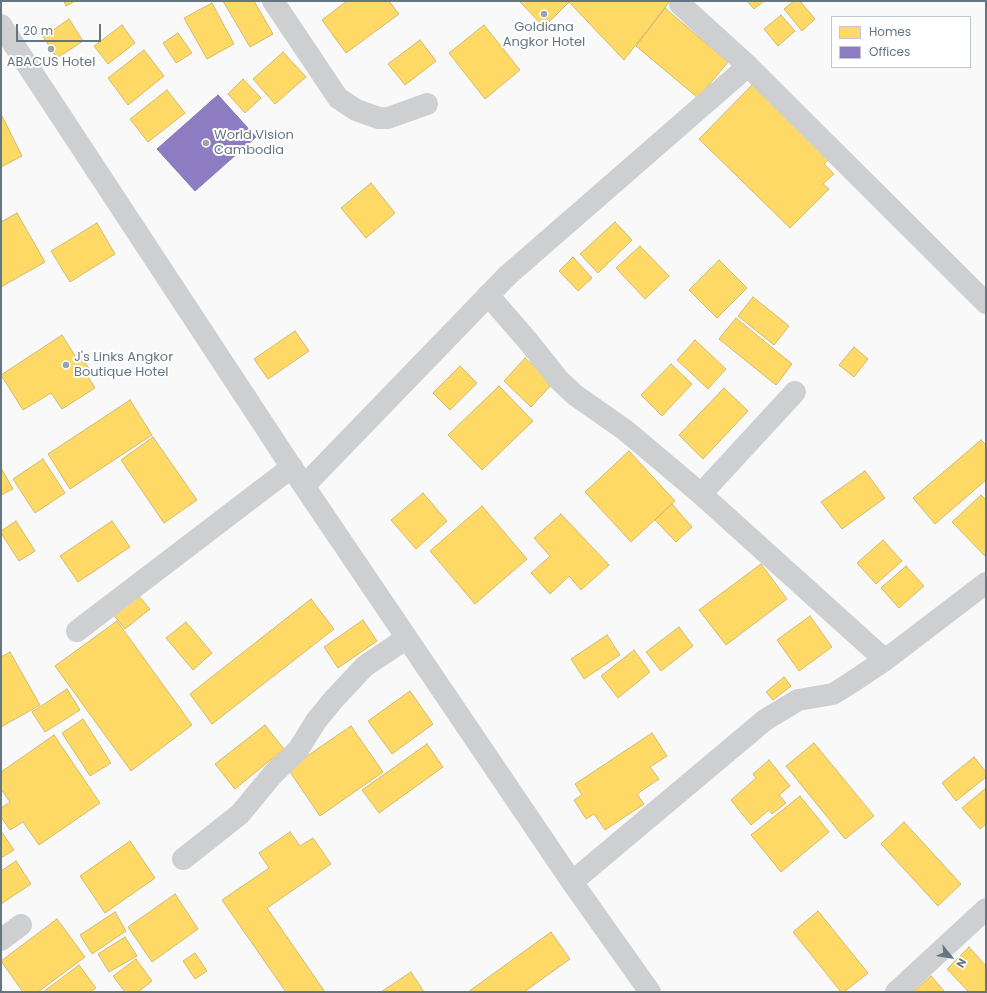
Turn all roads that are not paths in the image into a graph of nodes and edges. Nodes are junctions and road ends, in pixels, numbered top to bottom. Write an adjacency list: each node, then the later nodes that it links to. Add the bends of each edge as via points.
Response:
1 (273, 1): 5 (street, via 338,98 356,110 379,118 388,118)
2 (680, 4): 4 (street)
3 (1, 25): 9 (street)
4 (748, 66): 6 (street, via 508,275); 7 (street)
5 (427, 104)
6 (488, 296): 10 (street); 11 (street, via 559,380 575,395 625,430)
7 (986, 303)
8 (795, 392): 11 (street)
9 (292, 467): 10 (street); 13 (street)
10 (304, 486): 14 (street)
11 (701, 494): 15 (street)
12 (986, 583): 15 (street)
13 (77, 631)
14 (407, 638): 16 (street, via 365,666 316,721 298,750 273,774 240,814); 17 (street)
15 (885, 660): 17 (street, via 833,694 798,700 765,720)
16 (183, 859)
17 (572, 882): 21 (street)
18 (986, 909): 22 (street)
19 (21, 925): 20 (street)
20 (1, 940)
21 (650, 992)
22 (896, 992)

